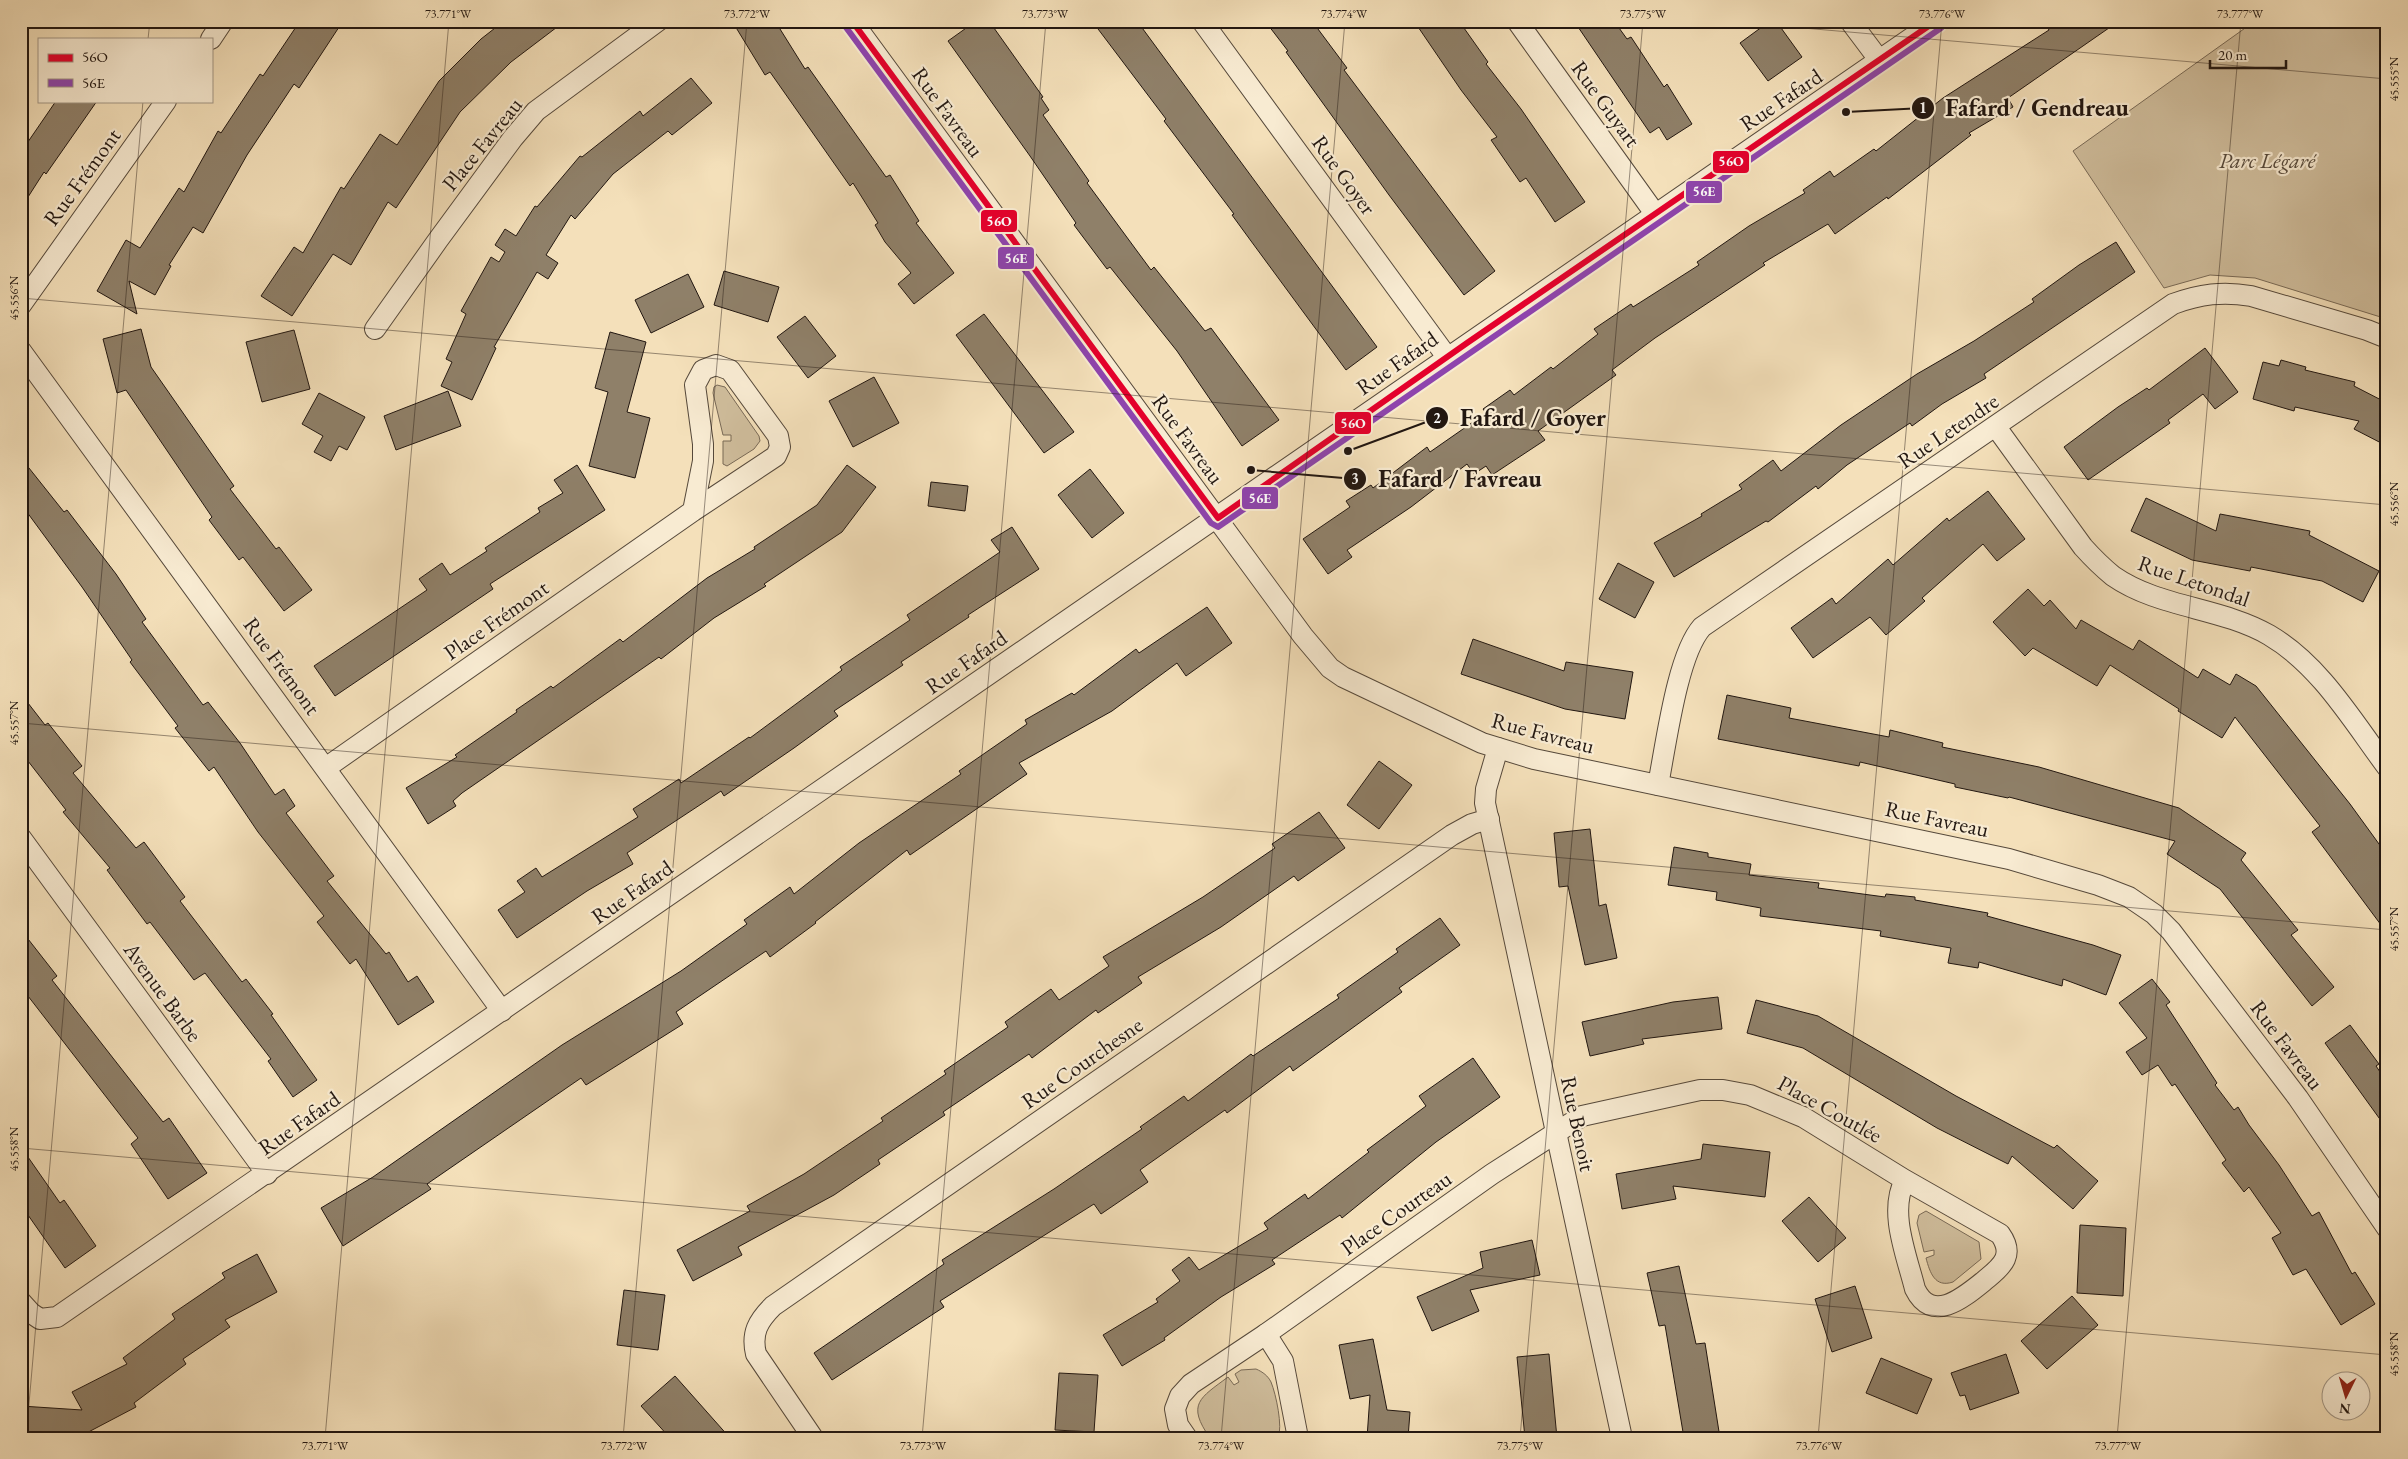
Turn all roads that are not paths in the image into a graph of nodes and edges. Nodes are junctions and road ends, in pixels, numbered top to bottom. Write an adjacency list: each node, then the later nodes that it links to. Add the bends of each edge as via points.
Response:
1 (224, 21): 8 (street)
2 (658, 21): 13 (street, Place Favreau, via 536,111)
3 (852, 21): 19 (street, Rue Favreau)
4 (1202, 21): 16 (street, Rue Goyer)
5 (1517, 21): 11 (street, Rue Guyart)
6 (1850, 21): 9 (street)
7 (1936, 21): 9 (street, Rue Fafard)
8 (212, 38)
9 (1880, 61): 11 (street, Rue Fafard)
10 (165, 102): 12 (street, Rue Frémont)
11 (1656, 215): 16 (street, Rue Fafard)
12 (21, 305)
13 (375, 329)
14 (2387, 338): 17 (street, Rue Letendre, via 2251,296 2213,293 2193,297 2173,304)
15 (21, 351): 21 (street, Rue Frémont)
16 (1447, 357): 19 (street, Rue Fafard)
17 (1996, 428): 22 (street, Rue Letondal, via 2083,547 2113,576 2159,598 2245,623 2276,640 2312,668); 23 (street, Rue Letendre, via 1702,627 1694,636 1686,656)
18 (693, 511): 18 (street, Place Frémont, via 772,459 780,446 778,436 742,384 724,366 710,366 703,370 695,386 703,444); 21 (street, Place Frémont)
19 (1218, 518): 20 (street, Rue Favreau, via 1330,668 1360,686); 26 (street, Rue Fafard)
20 (1498, 748): 23 (street, Rue Favreau, via 1534,760); 24 (street, via 1485,797)
21 (327, 767): 26 (street, Rue Frémont)
22 (2387, 767)
23 (1658, 785): 30 (street, Rue Favreau, via 2009,859 2129,897 2154,914 2170,931 2298,1098)
24 (1489, 819): 27 (street, Rue Benoit); 33 (street, Rue Courchesne, via 1452,835 773,1306 756,1326 756,1354)
25 (21, 838): 28 (street, Avenue Barbe)
26 (502, 1011): 28 (street, Rue Fafard)
27 (1555, 1133): 29 (street, Place Coutlée, via 1582,1116 1688,1092 1734,1091 1803,1117); 32 (street, Place Courteau); 36 (street, Rue Benoit)
28 (267, 1174): 31 (street, Rue Fafard, via 57,1317 46,1320 35,1317)
29 (1905, 1180): 29 (street, Place Coutlée, via 1899,1191 1897,1208 1915,1289 1918,1297 1930,1305 1943,1307 1979,1285 1999,1267 2006,1254 2005,1241 1993,1229)
30 (2387, 1228)
31 (21, 1302)
32 (1266, 1334): 34 (street, Place Courteau, via 1192,1384 1180,1396 1176,1416); 35 (street, via 1283,1361)
33 (813, 1438)
34 (1187, 1438)
35 (1298, 1438)
36 (1622, 1438)

